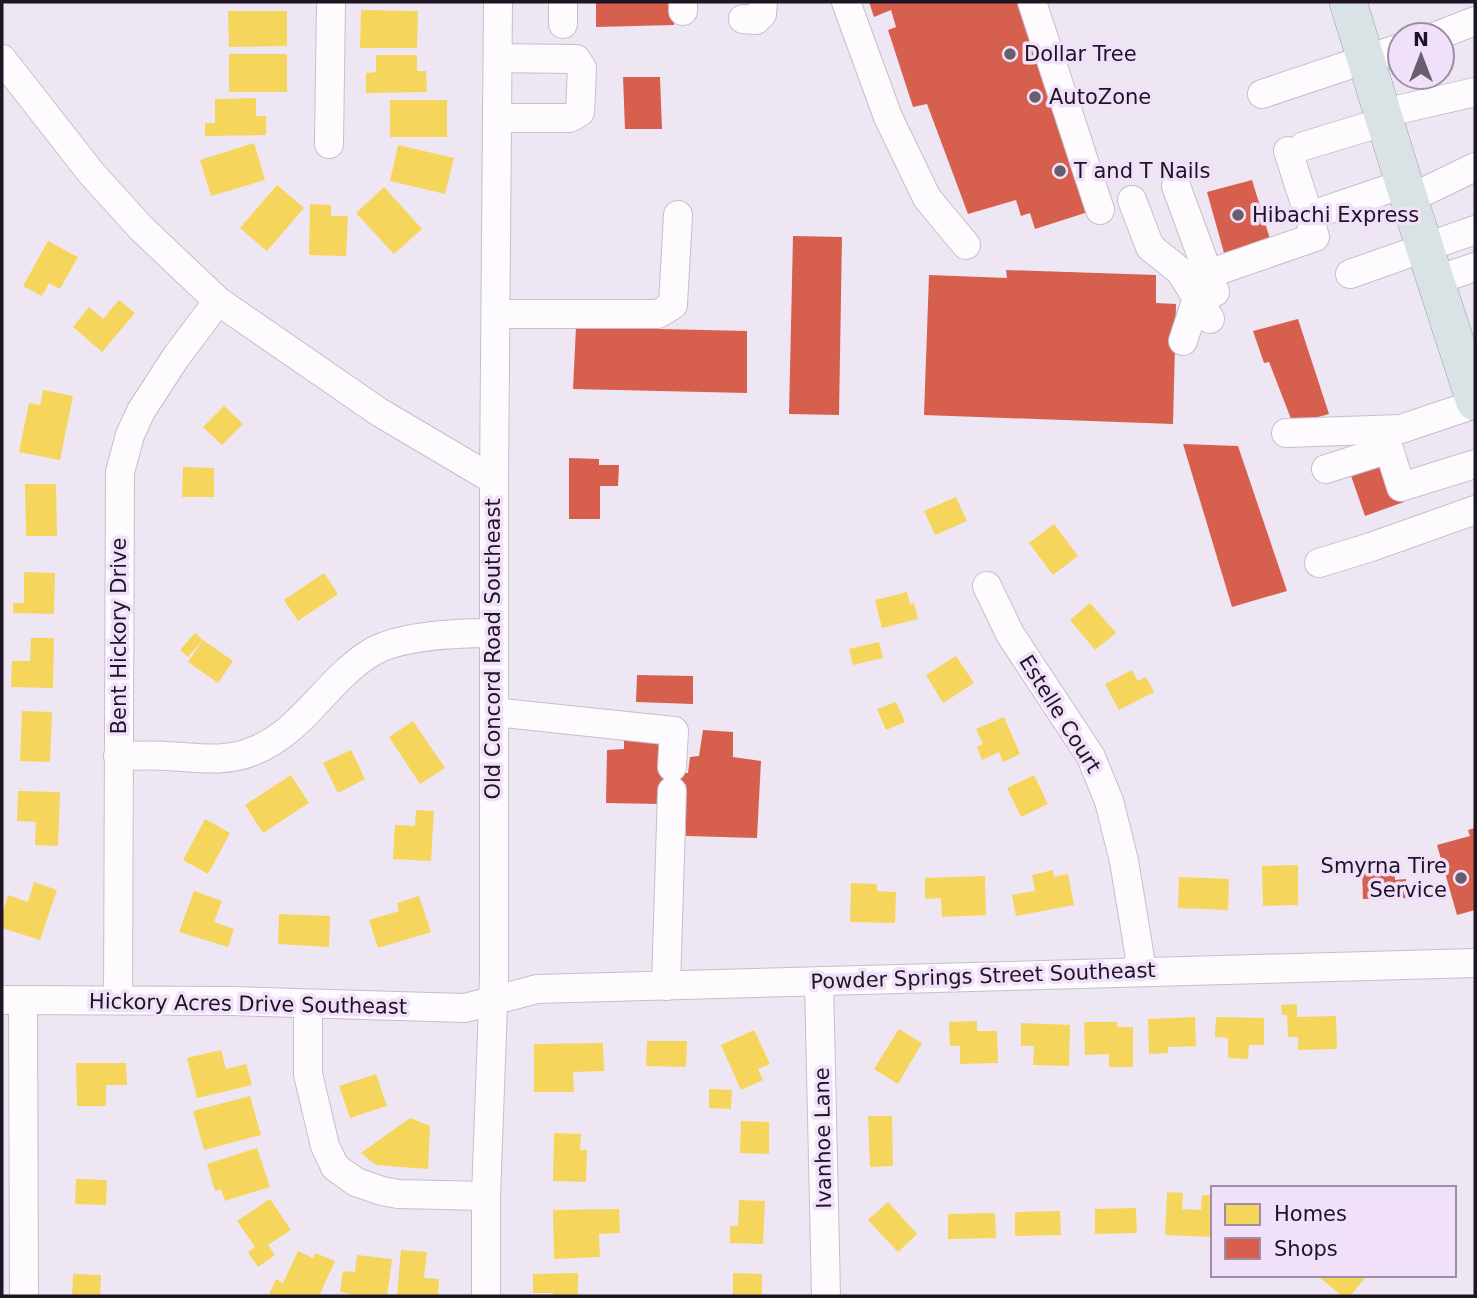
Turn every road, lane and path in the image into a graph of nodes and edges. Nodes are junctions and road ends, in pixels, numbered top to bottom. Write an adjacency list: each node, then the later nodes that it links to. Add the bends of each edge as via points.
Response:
1 (331, 2): 15 (street)
2 (498, 2): 9 (street, Old Concord Road Southeast)
3 (846, 2): 24 (street, via 888,117 927,198)
4 (1032, 2): 20 (street)
5 (1348, 2): 8 (main road)
6 (1475, 21): 7 (street)
7 (1456, 29)
8 (1383, 53): 12 (street); 13 (main road)
9 (498, 58): 14 (street, Old Concord Road Southeast); 14 (street, via 576,59 582,68 580,112 575,116)
10 (2, 60): 28 (street, via 92,174)
11 (1475, 92): 13 (street)
12 (1262, 94)
13 (1385, 117): 18 (main road); 22 (street, via 1296,149)
14 (498, 118): 30 (street, Old Concord Road Southeast)
15 (329, 144)
16 (1475, 167): 18 (street)
17 (1176, 186): 29 (street)
18 (1408, 191): 22 (street); 25 (main road)
19 (1132, 200): 29 (street, via 1150,247)
20 (1100, 210)
21 (678, 215): 30 (street, via 673,305 658,314)
22 (1309, 216): 29 (street, via 1315,237)
23 (1475, 230): 25 (street)
24 (966, 245)
25 (1432, 264): 26 (street); 27 (street); 31 (main road)
26 (1475, 267)
27 (1350, 274)
28 (218, 301): 37 (street, via 379,412); 43 (street, Bent Hickory Drive, via 141,411 120,472)
29 (1210, 301): 32 (street)
30 (496, 314): 37 (street, Old Concord Road Southeast)
31 (1465, 334): 33 (main road)
32 (1183, 341)
33 (1475, 403): 34 (street, via 1401,429)
34 (1286, 433)
35 (1475, 464): 36 (street, via 1401,487 1389,449)
36 (1326, 469)
37 (494, 480): 41 (street, Old Concord Road Southeast)
38 (1475, 510): 39 (street)
39 (1319, 563)
40 (986, 586): 45 (street, Estelle Court, via 1010,634 1091,757 1109,801 1138,944 1140,958)
41 (494, 634): 42 (street, Old Concord Road Southeast); 43 (street, via 415,639 369,653 310,711 251,752 225,759)
42 (494, 712): 47 (street, via 674,731); 49 (street, Old Concord Road Southeast)
43 (118, 756): 48 (street, Bent Hickory Drive)
44 (1475, 962): 45 (street, Powder Springs Street Southeast)
45 (1135, 971): 46 (street, Powder Springs Street Southeast)
46 (819, 981): 47 (street, Powder Springs Street Southeast); 55 (street, Ivanhoe Lane)
47 (666, 986): 49 (street, Powder Springs Street Southeast, via 537,989)
48 (118, 999): 50 (street, Hickory Acres Drive Southeast); 51 (street, Hickory Acres Drive Southeast)
49 (493, 1000): 51 (street, Hickory Acres Drive Southeast, via 465,1009); 52 (street, Old Concord Road Southeast)
50 (12, 1001): 53 (street)
51 (308, 1004): 52 (street, via 308,1074 325,1146 335,1167 356,1182 382,1191)
52 (486, 1196): 54 (street, Old Concord Road Southeast)
53 (24, 1296)
54 (486, 1296)
55 (826, 1296)

